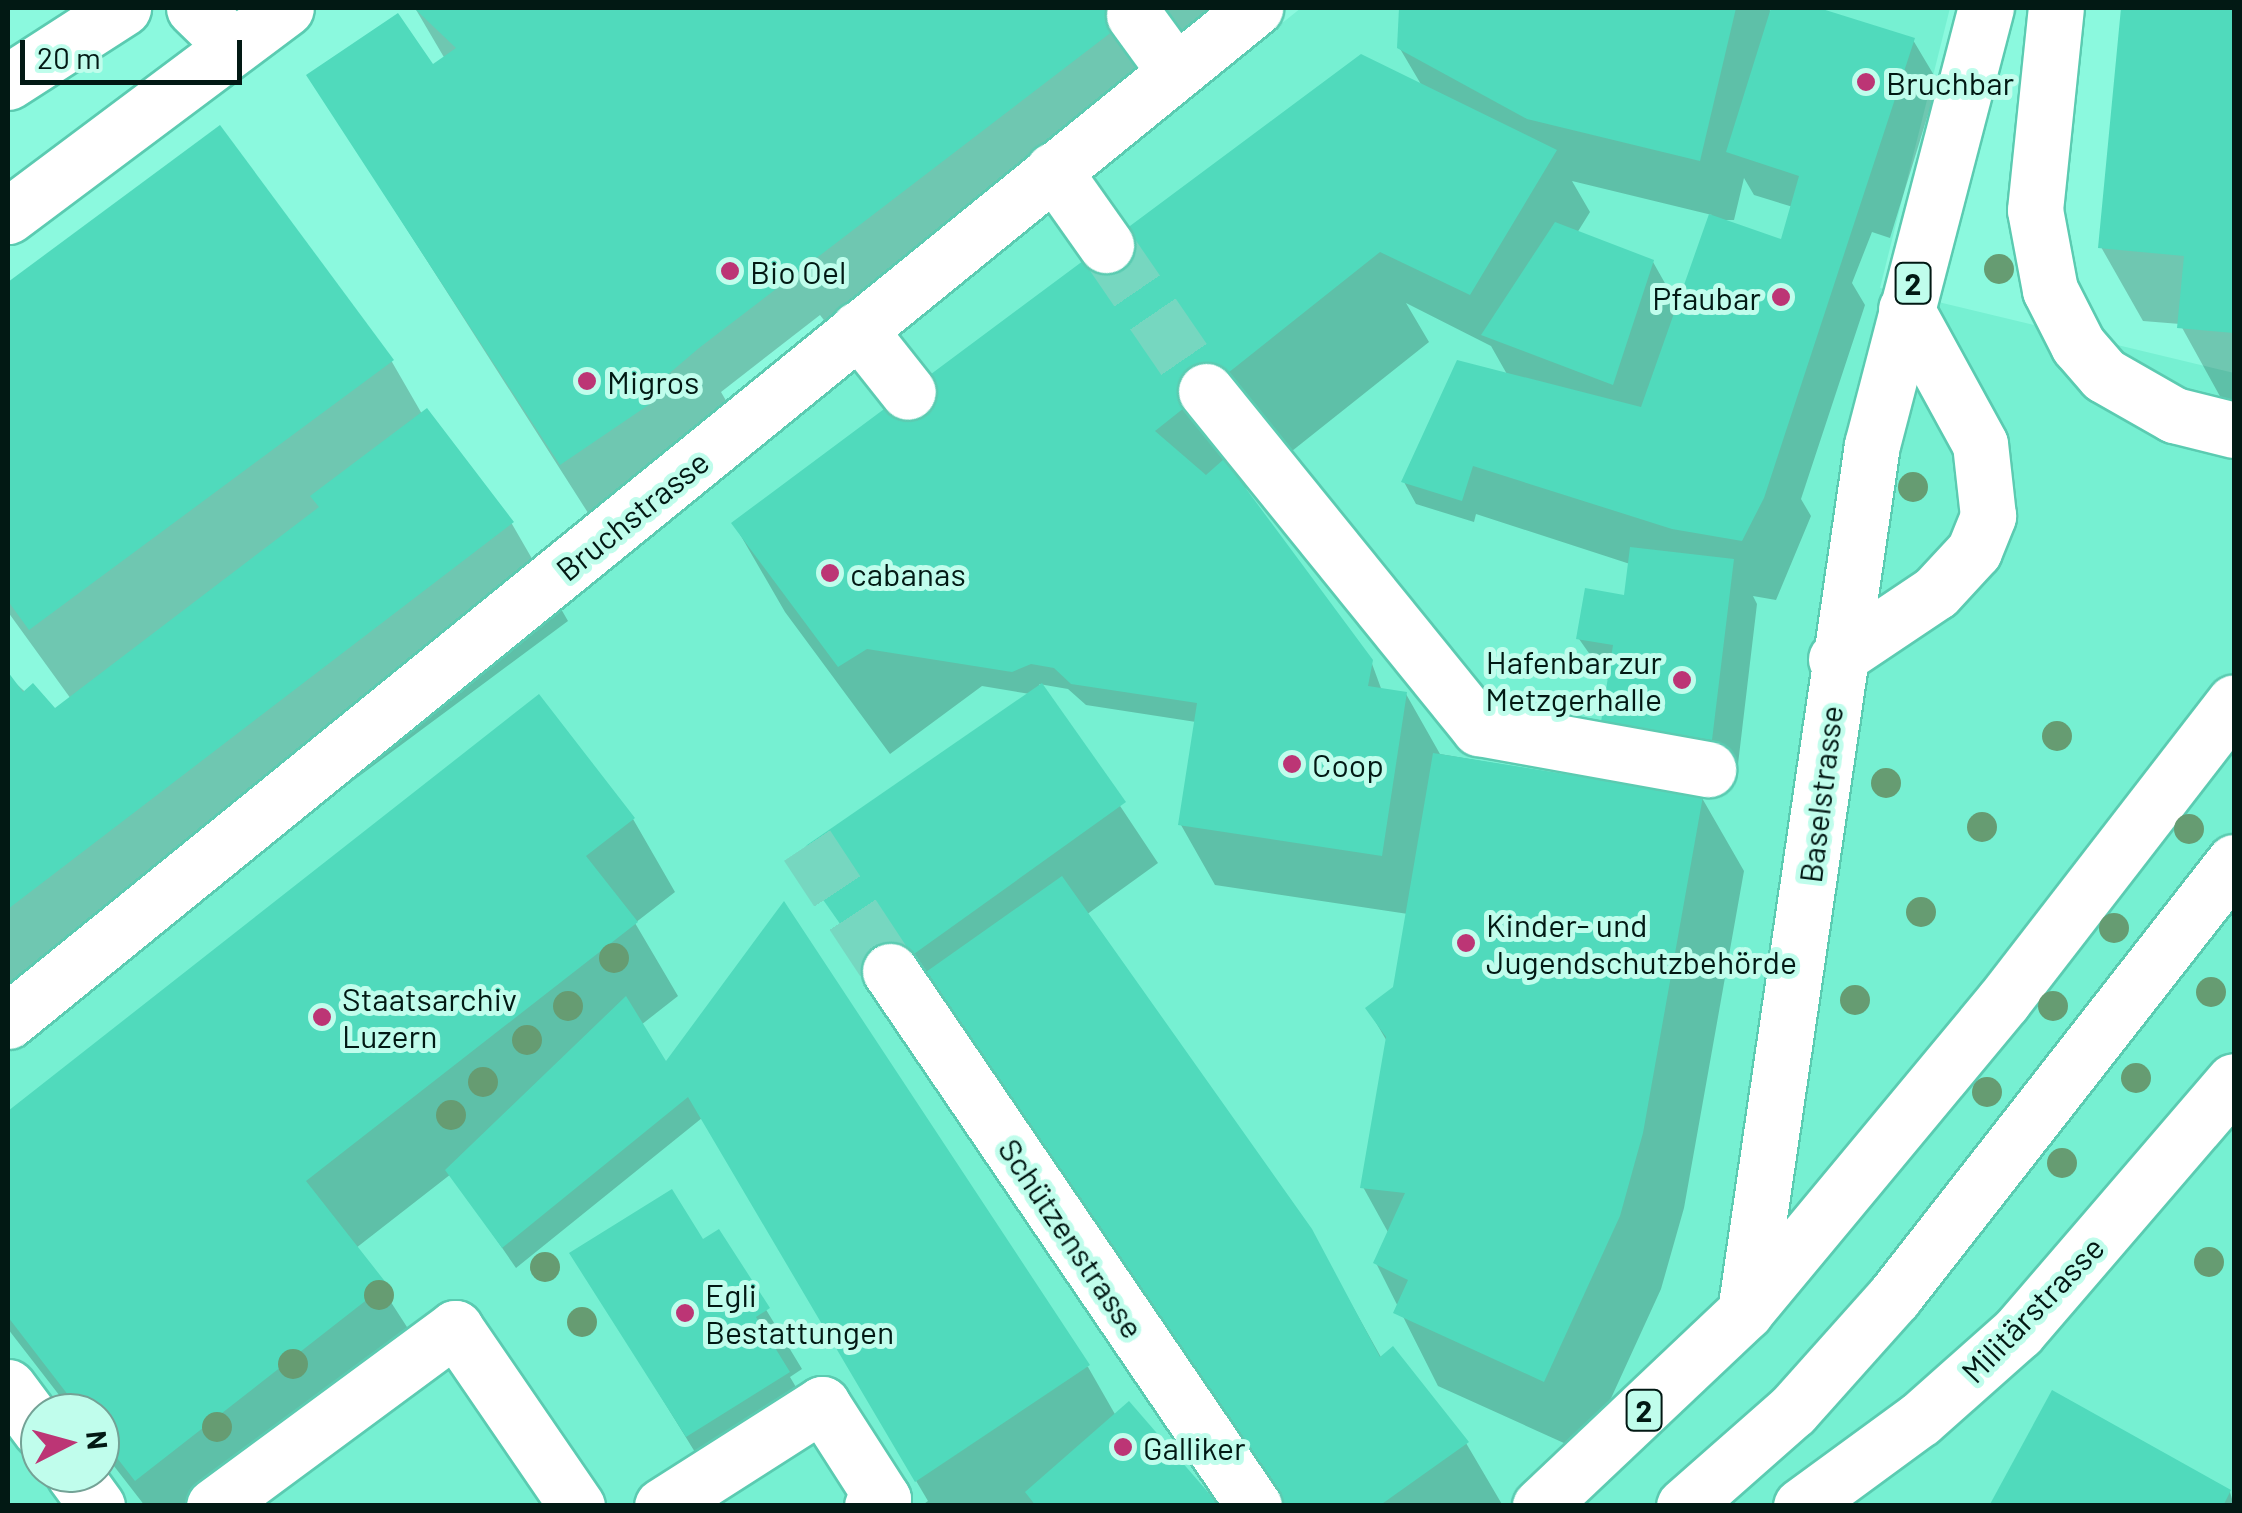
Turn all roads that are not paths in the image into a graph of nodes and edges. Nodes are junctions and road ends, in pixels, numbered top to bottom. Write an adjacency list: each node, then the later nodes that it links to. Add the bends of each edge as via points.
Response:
1 (123, 8): 9 (main road)
2 (286, 8): 7 (main road)
3 (1255, 8): 8 (main road, Bruchstrasse)
4 (1986, 8): 13 (main road, Baselstrasse / 2)
5 (2056, 8): 17 (main road, via 2035,210 2050,290 2078,345 2104,375 2174,415)
6 (1134, 14): 8 (main road)
7 (213, 26): 11 (main road)
8 (1174, 70): 10 (main road, Bruchstrasse)
9 (8, 82)
10 (1053, 170): 12 (main road); 14 (main road, Bruchstrasse)
11 (8, 216)
12 (1106, 246)
13 (1906, 309): 18 (main road, Baselstrasse / 2, via 1872,445); 18 (main road, via 1980,444 1988,516 1974,551 1936,592)
14 (858, 329): 16 (main road); 23 (main road, Bruchstrasse)
15 (1206, 391): 20 (main road, via 1479,728)
16 (908, 392)
17 (2234, 430)
18 (1836, 659): 25 (main road, Baselstrasse / 2)
19 (2234, 702): 25 (main road, via 2010,992)
20 (1708, 769)
21 (2234, 862): 32 (main road, via 1857,1340 1793,1410)
22 (890, 971): 30 (main road, Schützenstrasse)
23 (8, 1022)
24 (2234, 1082): 33 (main road, Militärstrasse, via 2018,1332 1863,1464)
25 (1745, 1312): 31 (main road, 2)
26 (214, 1506): 27 (main road, via 454,1328)
27 (577, 1506)
28 (662, 1506): 29 (main road, via 822,1404 883,1499)
29 (872, 1506)
30 (1254, 1506)
31 (1540, 1506)
32 (1684, 1506)
33 (1802, 1506)

